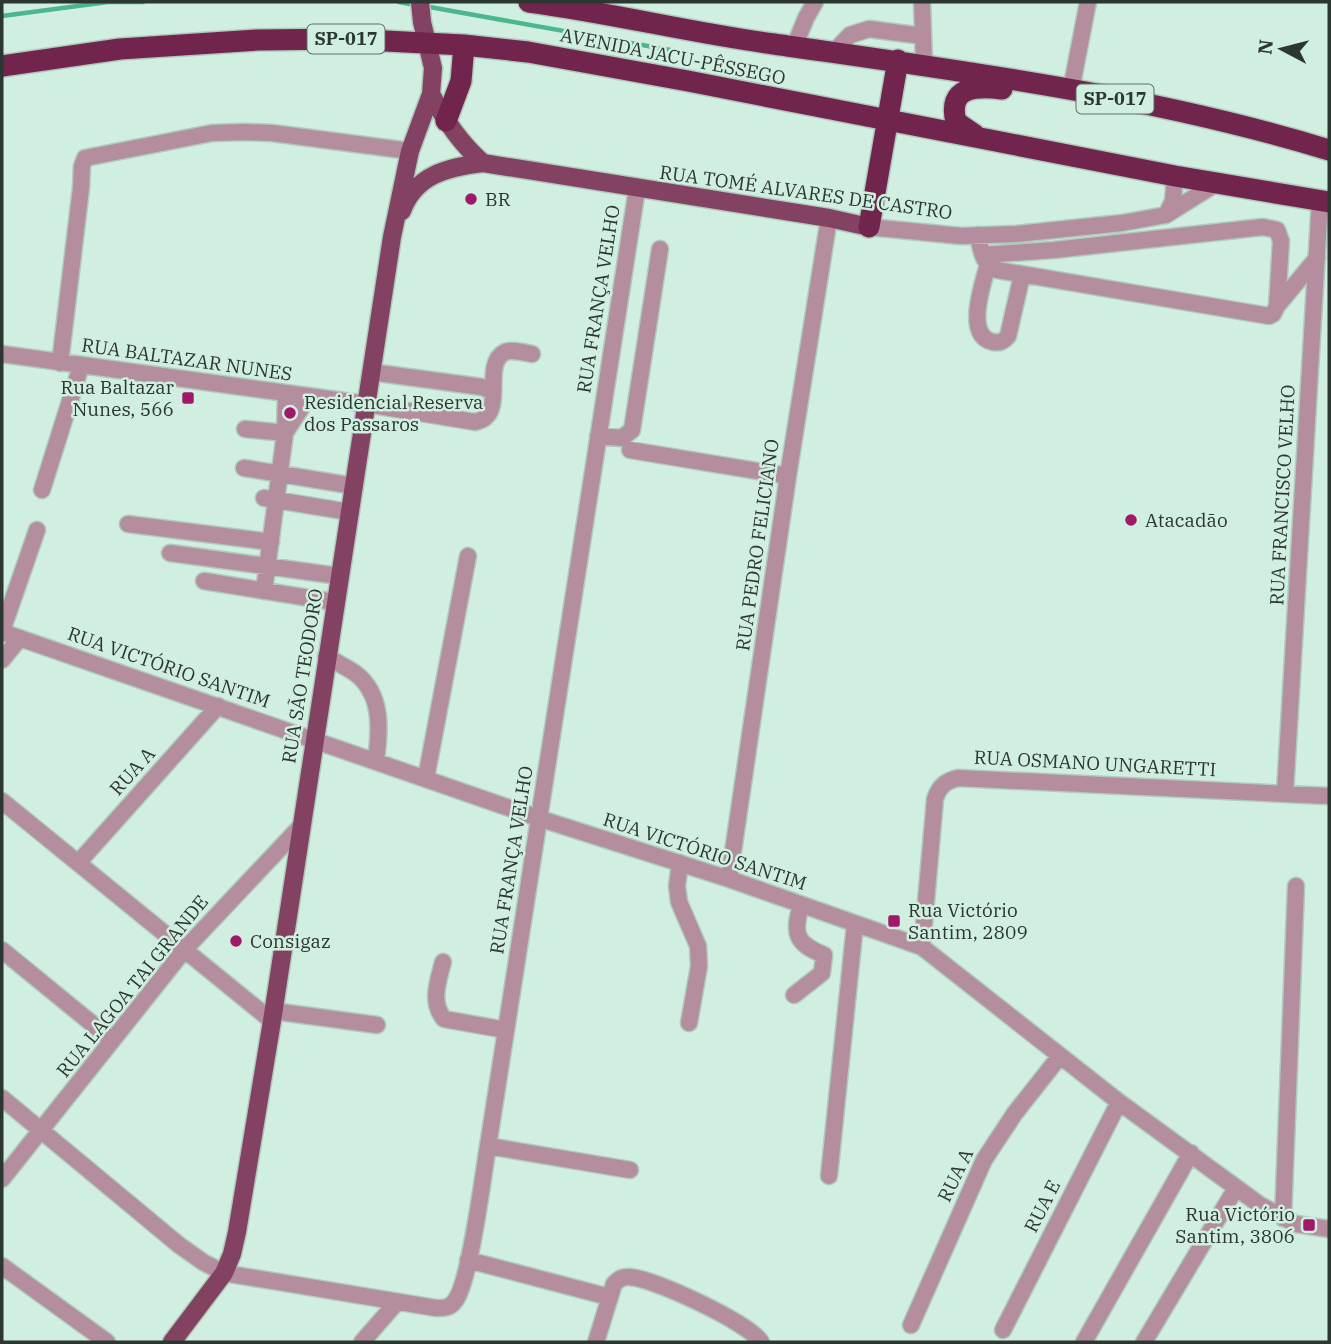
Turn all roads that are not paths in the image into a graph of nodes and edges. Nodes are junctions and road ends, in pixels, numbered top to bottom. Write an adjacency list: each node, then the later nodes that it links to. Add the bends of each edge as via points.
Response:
1 (420, 2): 8 (main road, RUA SÃO TEODORO)
2 (529, 2): 6 (highway, AVENIDA JACU-PÊSSEGO / SP-017)
3 (816, 2): 10 (street)
4 (922, 2): 7 (street)
5 (1088, 2): 15 (street)
6 (572, 5): 10 (highway, AVENIDA JACU-PÊSSEGO / SP-017)
7 (923, 36): 11 (street, via 869,29 850,35); 13 (street)
8 (428, 43): 9 (highway, AVENIDA JACU-PÊSSEGO / SP-017); 14 (highway, AVENIDA JACU-PÊSSEGO / SP-017, via 245,41 120,49); 16 (main road, RUA SÃO TEODORO, via 433,68)
9 (464, 45): 18 (highway, via 461,81); 19 (highway, AVENIDA JACU-PÊSSEGO / SP-017, via 541,54)
10 (794, 47): 11 (highway, AVENIDA JACU-PÊSSEGO / SP-017)
11 (834, 52): 12 (highway, AVENIDA JACU-PÊSSEGO / SP-017)
12 (898, 60): 13 (highway, AVENIDA JACU-PÊSSEGO / SP-017); 19 (highway)
13 (924, 64): 15 (highway, AVENIDA JACU-PÊSSEGO / SP-017)
14 (2, 66)
15 (1071, 90): 17 (highway, AVENIDA JACU-PÊSSEGO / SP-017)
16 (431, 94): 18 (main road); 22 (main road, RUA SÃO TEODORO)
17 (1195, 114): 20 (highway, via 1089,106 972,88 955,102 956,122); 21 (highway, AVENIDA JACU-PÊSSEGO / SP-017)
18 (446, 121): 23 (main road)
19 (889, 121): 20 (highway, AVENIDA JACU-PÊSSEGO / SP-017); 30 (highway)
20 (988, 140): 24 (highway, AVENIDA JACU-PÊSSEGO / SP-017)
21 (1329, 150)
22 (410, 151): 32 (main road, RUA SÃO TEODORO); 40 (street, via 272,133 212,133 84,159)
23 (483, 163): 26 (main road, RUA TOMÉ ALVARES DE CASTRO); 32 (main road, RUA TOMÉ ALVARES DE CASTRO, via 427,177 405,203)
24 (1175, 176): 25 (highway, AVENIDA JACU-PÊSSEGO / SP-017); 28 (street, via 1173,201)
25 (1217, 183): 27 (highway, AVENIDA JACU-PÊSSEGO / SP-017); 28 (street, RUA TOMÉ ALVARES DE CASTRO)
26 (637, 189): 29 (main road, RUA TOMÉ ALVARES DE CASTRO); 49 (street, RUA FRANÇA VELHO)
27 (1325, 201): 34 (street, RUA FRANCISCO VELHO)
28 (1166, 215): 31 (street, RUA TOMÉ ALVARES DE CASTRO)
29 (829, 218): 30 (main road, RUA TOMÉ ALVARES DE CASTRO); 53 (street, RUA PEDRO FELICIANO)
30 (869, 227): 31 (street, RUA TOMÉ ALVARES DE CASTRO)
31 (978, 236): 35 (street)
32 (392, 237): 42 (main road, RUA SÃO TEODORO)
33 (660, 249): 49 (street, via 632,430 622,438)
34 (1317, 258): 37 (street); 76 (street, RUA FRANCISCO VELHO)
35 (985, 260): 36 (street, via 997,270); 36 (street, via 977,329 987,340 1002,342 1010,331); 37 (street, via 1272,227 1281,242)
36 (1022, 275): 37 (street, via 1269,316)
37 (1277, 306)
38 (2, 354): 40 (street, RUA BALTAZAR NUNES)
39 (533, 354): 43 (street, via 504,353 498,359)
40 (60, 363): 41 (street, RUA BALTAZAR NUNES)
41 (81, 366): 44 (street, RUA BALTAZAR NUNES); 55 (street)
42 (371, 372): 43 (street); 46 (main road, RUA SÃO TEODORO)
43 (491, 391): 46 (street, RUA BALTAZAR NUNES, via 490,412 475,422)
44 (286, 393): 45 (street, RUA BALTAZAR NUNES); 48 (street)
45 (309, 396): 46 (street, RUA BALTAZAR NUNES); 48 (street)
46 (366, 404): 54 (main road, RUA SÃO TEODORO)
47 (245, 429): 48 (street)
48 (285, 433): 52 (street)
49 (598, 436): 79 (street, RUA FRANÇA VELHO)
50 (630, 450): 53 (street)
51 (244, 468): 52 (street)
52 (280, 474): 54 (street); 56 (street)
53 (788, 476): 83 (street, RUA PEDRO FELICIANO)
54 (354, 486): 57 (main road, RUA SÃO TEODORO)
55 (42, 490)
56 (270, 499): 57 (street); 60 (street)
57 (349, 512): 64 (main road, RUA SÃO TEODORO)
58 (128, 524): 60 (street)
59 (37, 530): 68 (street)
60 (271, 542): 63 (street)
61 (170, 553): 63 (street)
62 (468, 556): 75 (street)
63 (267, 566): 64 (street); 66 (street)
64 (339, 576): 67 (main road, RUA SÃO TEODORO)
65 (204, 581): 66 (street)
66 (264, 591): 67 (street)
67 (334, 602): 70 (main road, RUA SÃO TEODORO)
68 (2, 632): 69 (street, RUA VICTÓRIO SANTIM)
69 (20, 638): 71 (street); 72 (street, RUA VICTÓRIO SANTIM)
70 (326, 656): 73 (main road, RUA SÃO TEODORO); 74 (street, via 357,674 369,688 380,733)
71 (2, 660)
72 (218, 706): 73 (street, RUA VICTÓRIO SANTIM); 81 (street, RUA A)
73 (314, 739): 74 (street, RUA VICTÓRIO SANTIM); 80 (main road, RUA SÃO TEODORO)
74 (376, 761): 75 (street, RUA VICTÓRIO SANTIM)
75 (426, 778): 79 (street, RUA VICTÓRIO SANTIM)
76 (1285, 793): 77 (street, RUA OSMANO UNGARETTI); 87 (street, RUA OSMANO UNGARETTI, via 950,780 937,790 935,799)
77 (1329, 796)
78 (2, 802): 81 (street)
79 (538, 818): 82 (street, RUA VICTÓRIO SANTIM); 95 (street, RUA FRANÇA VELHO)
80 (301, 826): 88 (street, RUA LAGOA TAI GRANDE); 92 (main road, RUA SÃO TEODORO)
81 (78, 863): 88 (street)
82 (680, 863): 83 (street, RUA VICTÓRIO SANTIM); 93 (street, via 679,902 698,946)
83 (729, 879): 85 (street, RUA VICTÓRIO SANTIM)
84 (1296, 887): 107 (street)
85 (801, 905): 86 (street, RUA VICTÓRIO SANTIM); 91 (street, via 799,940 824,955 824,963 822,973)
86 (855, 924): 87 (street, RUA VICTÓRIO SANTIM); 104 (street)
87 (922, 947): 97 (street, RUA VICTÓRIO SANTIM)
88 (185, 949): 92 (street); 96 (street, RUA LAGOA TAI GRANDE)
89 (2, 950): 96 (street)
90 (443, 962): 95 (street, via 436,1007 444,1019)
91 (794, 995)
92 (272, 1016): 94 (street); 111 (main road, RUA SÃO TEODORO, via 237,1232)
93 (689, 1023)
94 (377, 1025)
95 (506, 1030): 101 (street, RUA FRANÇA VELHO)
96 (112, 1040): 100 (street, RUA LAGOA TAI GRANDE)
97 (1060, 1056): 99 (street, RUA VICTÓRIO SANTIM); 115 (street, RUA A, via 984,1160)
98 (2, 1098): 100 (street)
99 (1119, 1102): 102 (street, RUA VICTÓRIO SANTIM); 116 (street, RUA E)
100 (42, 1130): 105 (street, RUA LAGOA TAI GRANDE); 111 (street, via 179,1245)
101 (488, 1146): 103 (street); 109 (street, RUA FRANÇA VELHO)
102 (1191, 1153): 106 (street, RUA VICTÓRIO SANTIM); 122 (street)
103 (630, 1170)
104 (829, 1176)
105 (2, 1178)
106 (1236, 1188): 107 (street, RUA VICTÓRIO SANTIM); 112 (street)
107 (1283, 1218): 108 (street, RUA VICTÓRIO SANTIM)
108 (1329, 1229)
109 (468, 1260): 113 (street); 114 (street, RUA FRANÇA VELHO, via 452,1305 436,1308)
110 (2, 1266): 117 (street)
111 (224, 1273): 114 (street, RUA FRANÇA VELHO); 118 (main road, RUA SÃO TEODORO)
112 (1177, 1286): 123 (street); 124 (street, via 1182,1291 1180,1300)
113 (609, 1297): 120 (street); 121 (street, via 619,1279 640,1279 737,1322)
114 (397, 1302): 119 (street)
115 (911, 1325)
116 (1003, 1330)
117 (107, 1342)
118 (172, 1342)
119 (362, 1342)
120 (596, 1342)
121 (761, 1342)
122 (1084, 1342)
123 (1144, 1342)
124 (1154, 1342)

